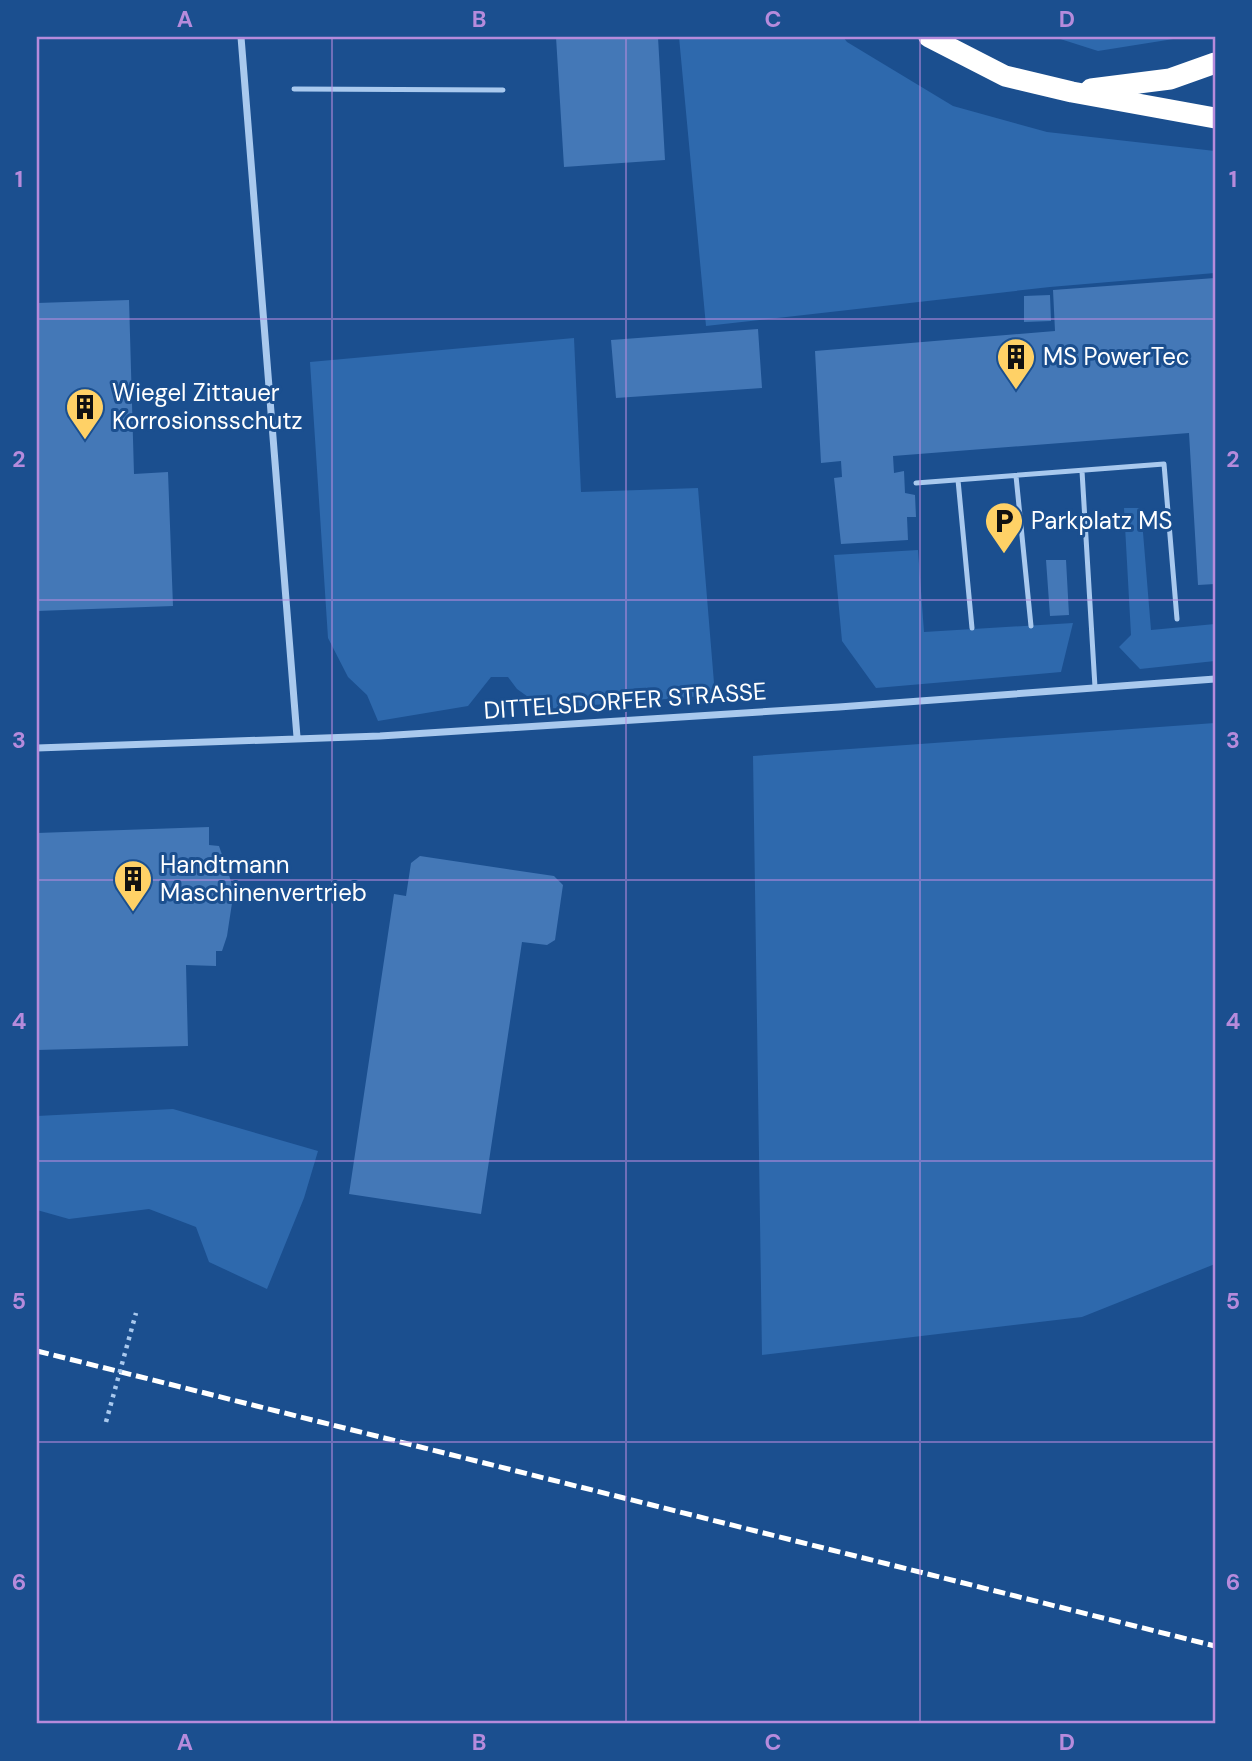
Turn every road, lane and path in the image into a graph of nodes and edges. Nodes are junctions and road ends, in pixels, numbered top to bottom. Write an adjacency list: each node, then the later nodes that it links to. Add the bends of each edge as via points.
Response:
1 (241, 37): 17 (street)
2 (929, 37): 6 (highway, via 1005,76)
3 (1215, 63): 6 (highway, via 1170,79)
4 (294, 89): 5 (lane)
5 (503, 90)
6 (1072, 92): 7 (highway)
7 (1215, 118)
8 (1082, 471): 9 (lane); 12 (lane, via 1164,464); 16 (lane)
9 (1016, 476): 10 (lane); 13 (lane)
10 (958, 480): 11 (lane); 14 (lane)
11 (916, 483)
12 (1177, 619)
13 (1031, 626)
14 (972, 628)
15 (1215, 679): 16 (street, DITTELSDORFER STRASSE)
16 (1095, 687): 17 (street, DITTELSDORFER STRASSE, via 658,719)
17 (297, 737): 18 (street, DITTELSDORFER STRASSE)
18 (37, 748)
19 (136, 1313): 20 (path, bridge)
20 (106, 1422)

